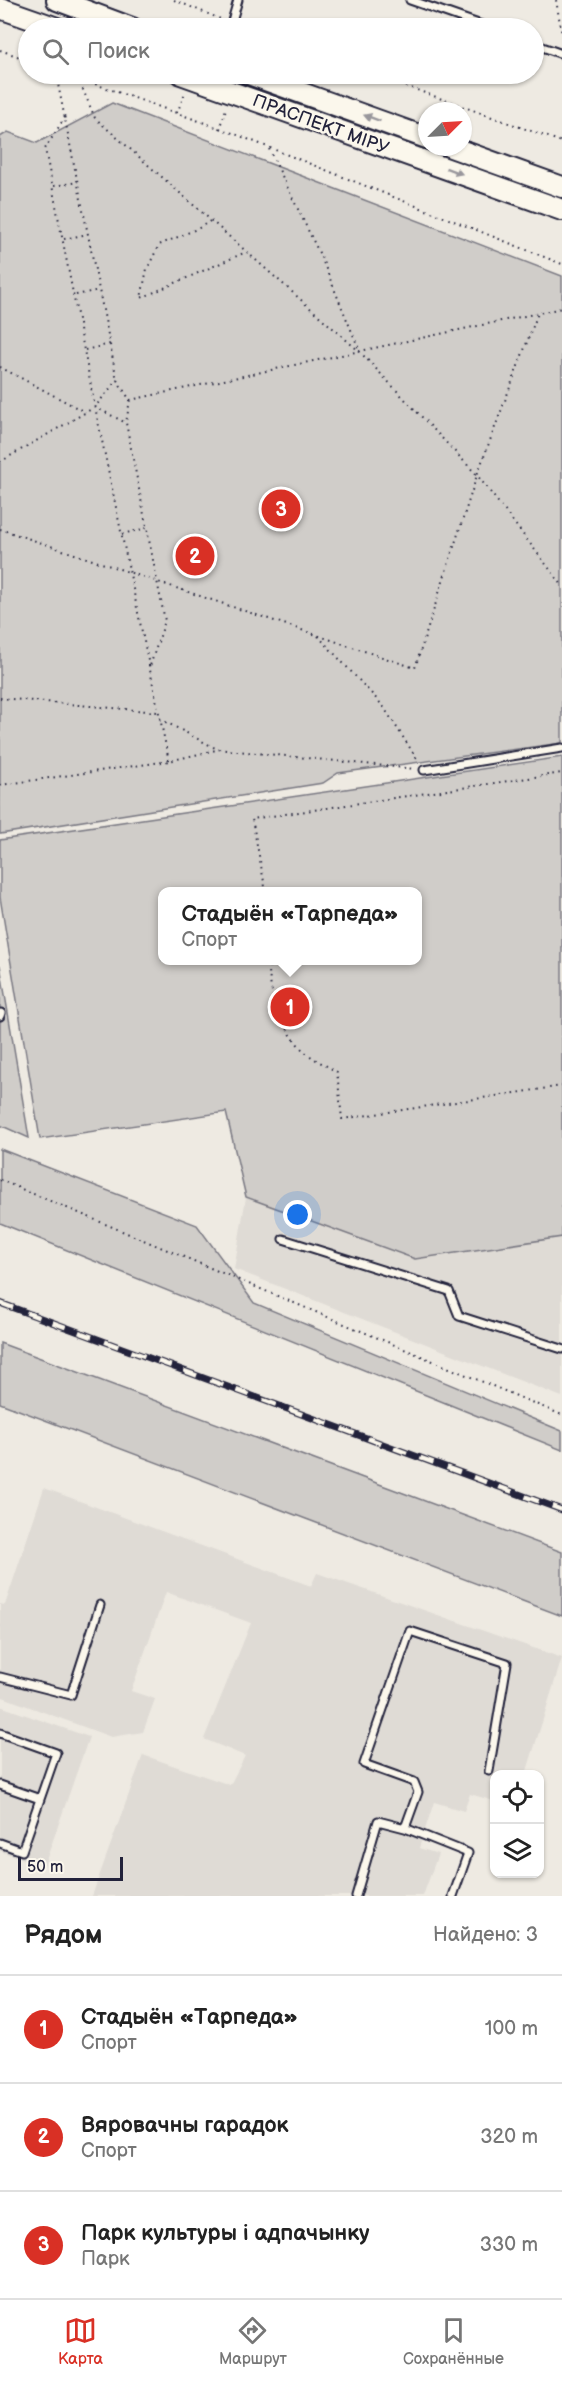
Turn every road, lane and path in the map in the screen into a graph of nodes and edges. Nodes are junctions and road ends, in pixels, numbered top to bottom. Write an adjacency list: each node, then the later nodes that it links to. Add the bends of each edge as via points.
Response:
1 (57, 0): 8 (main road)
2 (174, 0): 9 (path)
3 (238, 0): 10 (lane)
4 (410, 0): 11 (lane)
5 (556, 0): 12 (path)
6 (0, 8): 7 (main road)
7 (28, 18)
8 (105, 18)
9 (211, 18)
10 (233, 18)
11 (461, 18)
12 (562, 35)
13 (544, 48): 15 (lane)
14 (0, 50): 16 (path)
15 (562, 54)
16 (18, 56)
17 (58, 84): 23 (path)
18 (81, 84): 32 (path, via 95,118)
19 (95, 84): 26 (path)
20 (231, 84): 31 (main road, ПРАСПЕКТ МІРУ, one-way to 31)
21 (277, 84): 24 (main road, ПРАСПЕКТ МІРУ, one-way to 21)
22 (400, 84): 25 (path)
23 (65, 117): 28 (path); 29 (path, via 45,149)
24 (418, 135)
25 (562, 142)
26 (268, 147): 36 (path); 43 (path, via 321,257)
27 (472, 155): 30 (main road)
28 (78, 182): 29 (path); 33 (path)
29 (53, 186): 34 (path)
30 (562, 187)
31 (562, 210)
32 (210, 220): 35 (path); 35 (path, via 159,245 147,269 141,298)
33 (88, 234): 34 (path); 37 (path)
34 (63, 240): 38 (path)
35 (246, 252): 43 (path)
36 (562, 264)
37 (99, 290): 38 (path); 41 (path)
38 (74, 295): 42 (path)
39 (562, 308): 40 (path)
40 (538, 313): 43 (path); 51 (path)
41 (110, 344): 42 (path); 45 (path)
42 (85, 350): 47 (path)
43 (360, 352): 46 (path); 51 (path)
44 (0, 367): 48 (path)
45 (117, 380): 46 (path); 47 (path)
46 (130, 400): 49 (path)
47 (95, 407): 48 (path); 49 (path); 54 (path)
48 (86, 412): 50 (path)
49 (126, 423): 52 (path)
50 (0, 462)
51 (477, 475): 57 (path); 58 (path, via 415,668)
52 (147, 528): 54 (path); 56 (path)
53 (0, 529): 55 (path)
54 (122, 534): 55 (path)
55 (130, 574): 56 (path); 59 (path)
56 (157, 580): 58 (path); 59 (path, via 165,621)
57 (562, 585)
58 (317, 634): 66 (path, via 383,706)
59 (149, 668): 61 (path)
60 (0, 698): 61 (path)
61 (158, 712): 62 (path)
62 (160, 719): 64 (path); 65 (path)
63 (562, 748): 66 (lane)
64 (218, 749): 65 (path); 66 (path)
65 (169, 761): 68 (path)
66 (424, 770)
67 (562, 773): 69 (path, via 252,819)
68 (0, 785)
69 (265, 887)
70 (269, 965): 71 (path, via 275,1005 301,1049 337,1072 342,1119)
71 (562, 1086)
72 (0, 1180): 75 (path)
73 (283, 1239): 74 (lane, via 448,1291 459,1316)
74 (562, 1349)
75 (562, 1415)
76 (100, 1605): 77 (lane, via 71,1695)
77 (0, 1677)
78 (0, 1733): 81 (lane, via 56,1753)
79 (489, 1771): 82 (lane, via 507,1663 410,1631 364,1764 414,1782 418,1792)
80 (0, 1785): 81 (lane)
81 (40, 1799): 83 (lane, via 22,1851)
82 (405, 1828): 84 (lane, via 378,1821); 85 (lane, via 468,1853)
83 (0, 1843)
84 (356, 1896)
85 (453, 1896)

